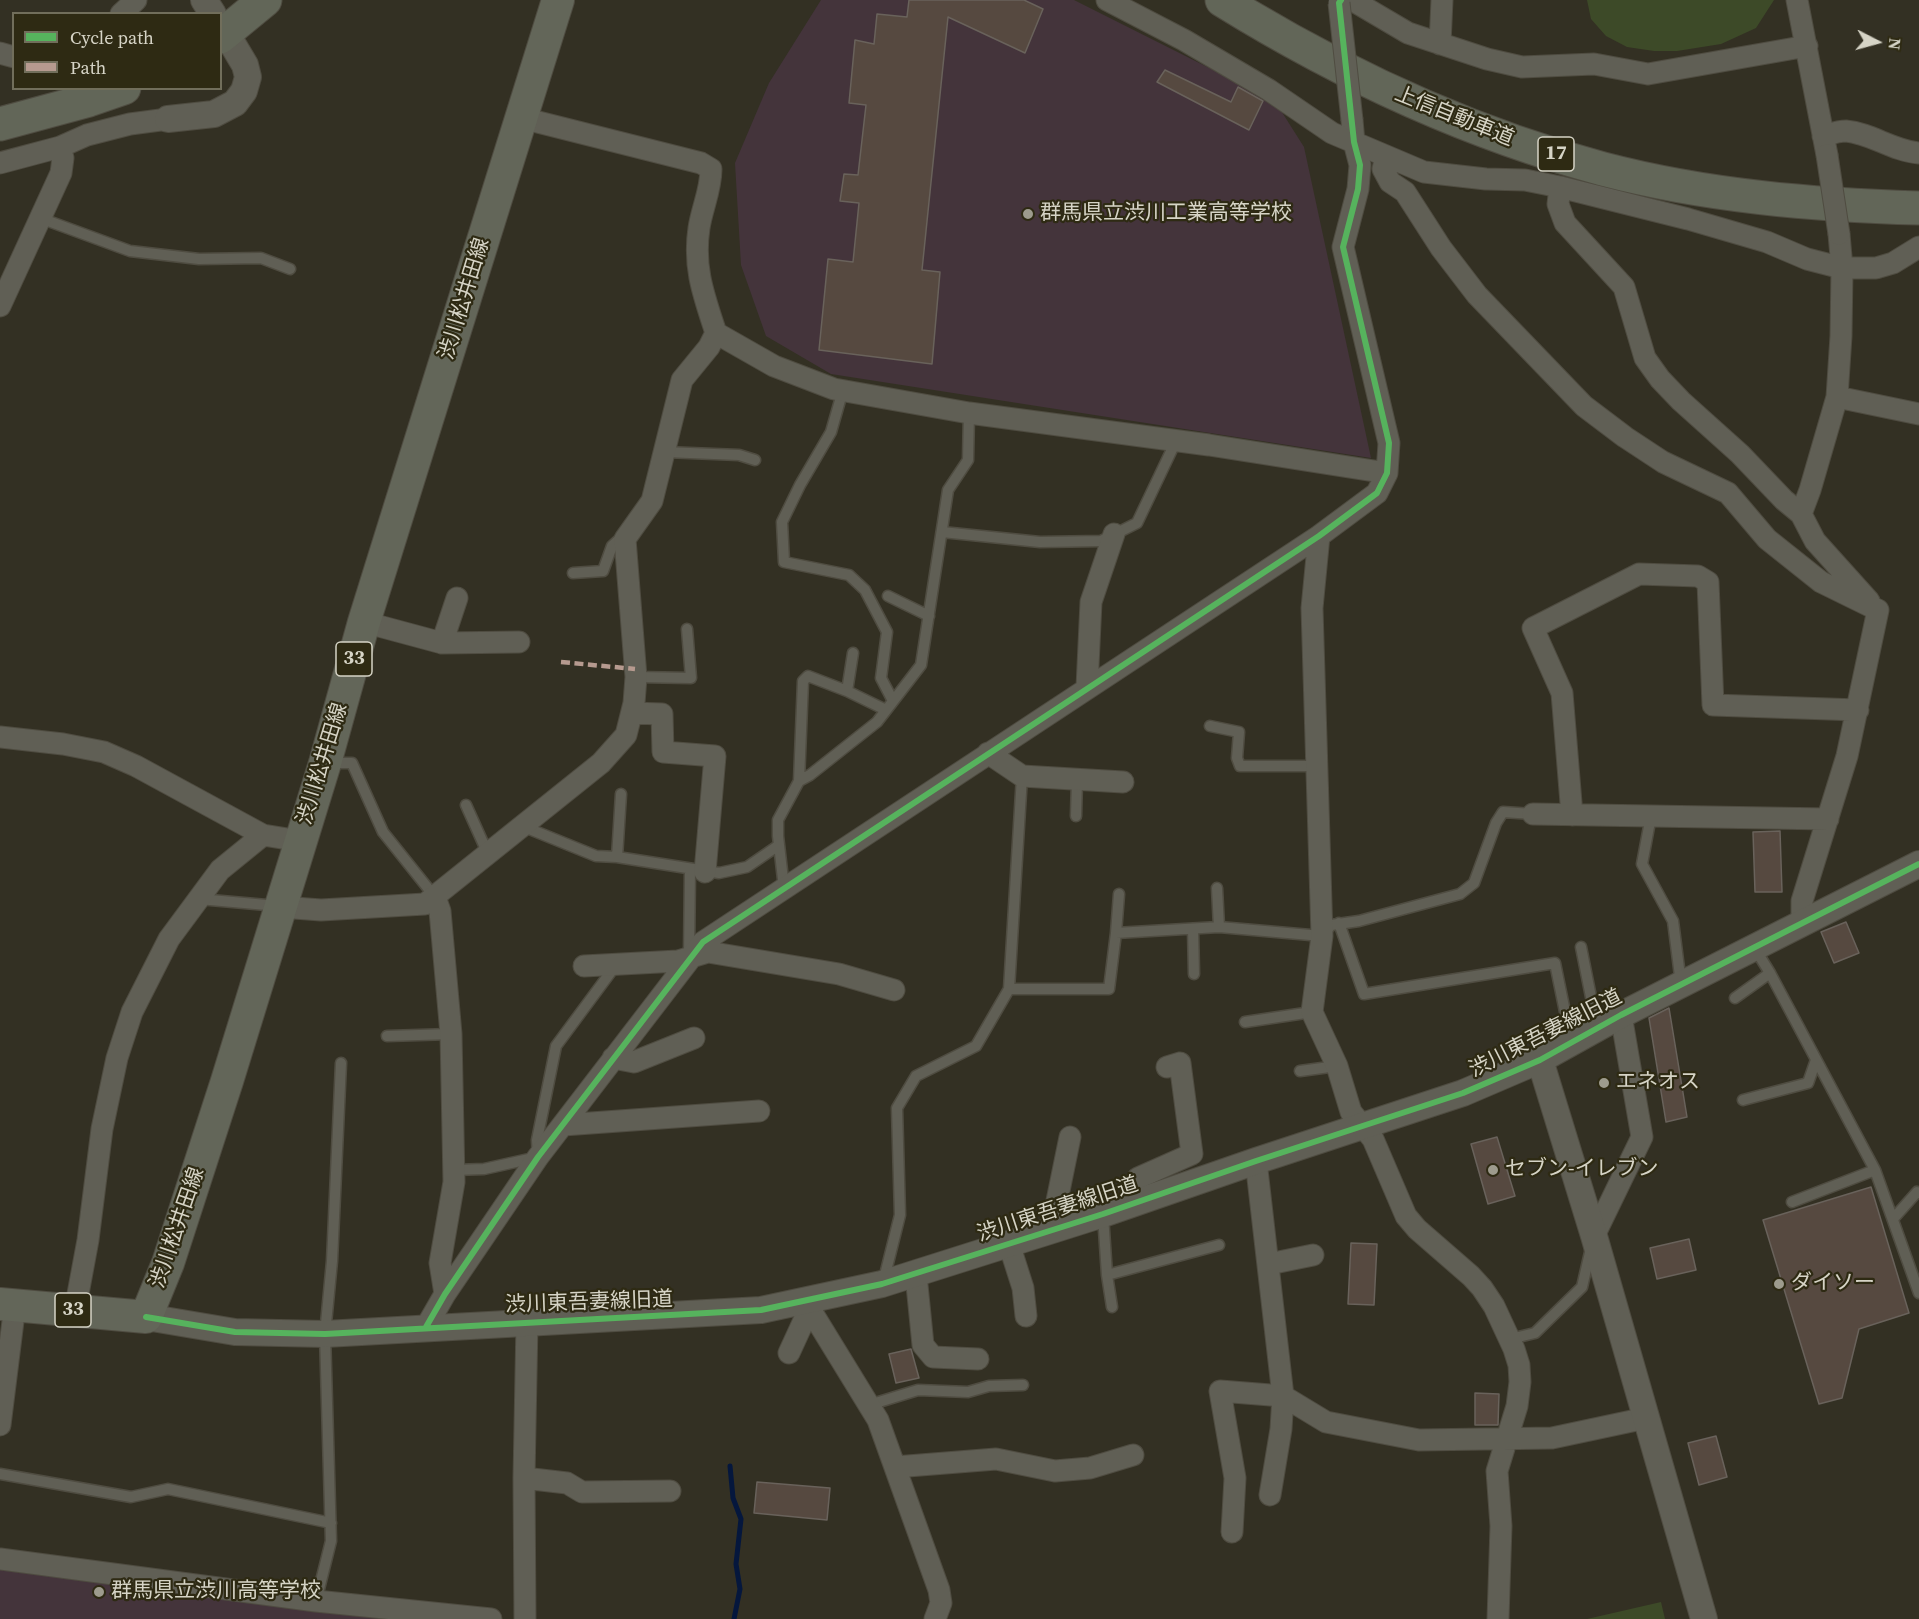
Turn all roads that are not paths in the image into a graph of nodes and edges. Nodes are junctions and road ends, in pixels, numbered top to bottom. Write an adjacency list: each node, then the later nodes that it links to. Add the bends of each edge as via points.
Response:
1 (136, 0): 10 (street)
2 (266, 0): 11 (highway)
3 (558, 0): 16 (main road, 渋川松井田線 / 33)
4 (1107, 0): 19 (street, via 1184,40 1332,133)
5 (1222, 0): 27 (highway, 上信自動車道 / 17, via 1376,86 1529,146 1604,169 1741,195)
6 (1257, 0): 26 (highway, 上信自動車道 / 17, via 1367,57 1454,96 1612,148 1776,178)
7 (1443, 0): 13 (street)
8 (1797, 0): 14 (street)
9 (1344, 1): 13 (street, via 1408,33); 19 (street, bridge)
10 (123, 12)
11 (222, 26)
12 (222, 30): 17 (street, via 245,65 248,77 244,91 235,103 214,114)
13 (1440, 44): 14 (street, via 1522,67 1594,64 1648,74)
14 (1807, 46): 20 (street)
15 (118, 90): 18 (highway)
16 (522, 118): 33 (street, via 701,163 711,169 696,263); 52 (main road, 渋川松井田線 / 33)
17 (168, 119): 21 (street, via 87,135)
18 (0, 124)
19 (1354, 142): 23 (street); 41 (street, via 1360,165 1358,189 1343,247 1389,443)
20 (1825, 145): 22 (street, via 1843,131); 30 (street, bridge)
21 (60, 147): 24 (street); 28 (street, via 61,173)
22 (1919, 153)
23 (1386, 156): 25 (street, via 1424,172 1525,180); 50 (street, via 1383,170 1390,182 1405,192 1477,295 1584,406 1663,462 1728,493 1767,539 1821,582)
24 (0, 163)
25 (1560, 187): 30 (street, via 1688,219); 42 (street, via 1558,204 1565,223 1624,287 1645,358 1660,379)
26 (1919, 187)
27 (1919, 208)
28 (40, 218): 31 (lane, via 130,251 199,259 261,258); 32 (street)
29 (1916, 252): 30 (street, via 1876,268)
30 (1842, 268): 35 (street)
31 (290, 269)
32 (0, 306)
33 (716, 333): 34 (street, via 774,366); 39 (street, via 682,380)
34 (843, 390): 36 (street); 60 (lane, via 831,432 782,522 784,562 849,575 865,590 886,632 881,678)
35 (1837, 397): 37 (street); 42 (street)
36 (969, 413): 38 (street); 44 (lane, via 968,460 948,490)
37 (1919, 414)
38 (1176, 441): 41 (street); 45 (lane, via 1137,523)
39 (665, 452): 40 (lane, via 740,455); 43 (street, via 652,501)
40 (755, 460)
41 (1387, 473): 46 (street, via 1377,493)
42 (1801, 514): 50 (street, via 1815,541)
43 (637, 522): 47 (lane, via 612,546 603,571); 57 (street, via 625,539)
44 (942, 532): 45 (lane, via 1040,542 1101,541); 51 (lane)
45 (1114, 534): 58 (street, via 1091,602)
46 (1319, 536): 58 (street); 67 (street, via 1312,608)
47 (573, 573)
48 (888, 597): 51 (lane)
49 (457, 598): 55 (street)
50 (1878, 610): 61 (street)
51 (929, 615): 60 (lane, via 921,665)
52 (364, 622): 55 (street); 66 (main road, 渋川松井田線 / 33)
53 (687, 629): 57 (lane, via 691,678)
54 (519, 642): 55 (street)
55 (442, 643)
56 (853, 653): 59 (lane)
57 (636, 677): 62 (street)
58 (1087, 687): 65 (street)
59 (847, 691): 60 (lane); 70 (lane, via 808,676 803,681)
60 (890, 705): 70 (lane, via 877,722)
61 (1858, 710): 75 (street, via 1713,705 1708,582 1698,576 1639,574 1533,628 1562,693); 78 (street)
62 (632, 712): 79 (street, via 626,735 601,763); 86 (street, via 662,714 663,752 715,756)
63 (1210, 726): 67 (lane, via 1239,732 1240,766)
64 (0, 737): 80 (street, via 104,752)
65 (988, 753): 68 (street); 87 (street)
66 (325, 763): 81 (main road, 渋川松井田線 / 33); 90 (lane, via 352,763 383,832)
67 (1317, 766): 98 (street)
68 (1022, 776): 69 (street); 108 (lane)
69 (1077, 780): 71 (street); 76 (lane)
70 (799, 781): 82 (lane, via 778,820)
71 (1123, 782)
72 (621, 794): 84 (lane)
73 (466, 805): 83 (lane)
74 (1533, 814): 75 (street); 93 (lane, via 1503,812 1474,883 1460,894)
75 (1572, 814): 77 (street)
76 (1076, 816)
77 (1651, 816): 78 (street); 106 (lane, via 1642,864 1673,921)
78 (1828, 819): 94 (street, via 1802,901)
79 (522, 826): 83 (street); 84 (lane, via 596,856)
80 (263, 835): 81 (street); 91 (street, via 220,870)
81 (300, 841): 92 (main road, 渋川松井田線 / 33)
82 (779, 845): 86 (lane, via 747,867 719,873); 87 (lane)
83 (488, 854): 90 (street)
84 (617, 857): 86 (lane)
85 (1919, 864): 94 (street, 渋川東吾妻線旧道)
86 (697, 870): 101 (lane)
87 (784, 888): 101 (street, via 703,942)
88 (1217, 888): 95 (lane)
89 (1119, 894): 97 (lane)
90 (435, 897): 92 (street, via 425,904 321,910); 114 (street, via 440,910)
91 (199, 899): 92 (lane); 153 (street, via 163,950 132,1012 117,1058 102,1129)
92 (281, 907): 155 (main road, 渋川松井田線 / 33, via 172,1252)
93 (1339, 923): 98 (lane, via 1331,925); 117 (lane, via 1364,994 1555,963)
94 (1802, 923): 100 (street, 渋川東吾妻線旧道)
95 (1218, 927): 96 (lane); 98 (lane)
96 (1193, 928): 97 (lane); 105 (lane)
97 (1116, 933): 108 (lane, via 1109,989)
98 (1322, 936): 110 (street)
99 (1581, 947): 113 (lane)
100 (1754, 947): 104 (lane); 106 (street, 渋川東吾妻線旧道)
101 (688, 959): 102 (street); 107 (street, via 708,952 839,974); 118 (street)
102 (616, 965): 103 (street); 130 (lane, via 556,1046 537,1140)
103 (584, 966)
104 (1770, 973): 109 (lane); 120 (lane)
105 (1194, 974)
106 (1681, 985): 111 (street, 渋川東吾妻線旧道)
107 (894, 990)
108 (1009, 990): 147 (lane, via 976,1046 916,1076 897,1108 900,1215)
109 (1735, 998)
110 (1312, 1012): 112 (lane); 122 (street)
111 (1621, 1015): 113 (street, 渋川東吾妻線旧道); 140 (street, via 1642,1137)
112 (1245, 1022)
113 (1597, 1027): 117 (street, 渋川東吾妻線旧道)
114 (451, 1034): 115 (lane); 132 (street)
115 (387, 1036)
116 (694, 1038): 118 (street, via 634,1062)
117 (1572, 1042): 119 (street, 渋川東吾妻線旧道)
118 (613, 1058): 127 (street)
119 (1540, 1060): 128 (street, 渋川東吾妻線旧道, via 1463,1093); 140 (street)
120 (1816, 1060): 125 (lane, via 1808,1083); 133 (lane)
121 (341, 1064): 158 (lane)
122 (1337, 1066): 124 (lane); 128 (street, via 1351,1112)
123 (1167, 1067): 136 (street, via 1180,1064 1192,1154 1137,1178)
124 (1300, 1071)
125 (1743, 1100)
126 (759, 1111): 127 (street)
127 (563, 1125): 130 (street)
128 (1365, 1126): 131 (street, 渋川東吾妻線旧道); 159 (street, via 1406,1216 1482,1288)
129 (1070, 1137): 139 (street)
130 (538, 1157): 132 (lane, via 484,1169); 149 (street)
131 (1256, 1161): 136 (street, 渋川東吾妻線旧道); 144 (street)
132 (454, 1170): 149 (street, via 440,1263)
133 (1875, 1170): 135 (lane); 138 (lane)
134 (1919, 1193): 138 (lane)
135 (1792, 1202)
136 (1128, 1205): 137 (street, 渋川東吾妻線旧道)
137 (1103, 1214): 139 (street, 渋川東吾妻線旧道); 146 (lane)
138 (1893, 1220): 148 (lane)
139 (1051, 1230): 141 (street, 渋川東吾妻線旧道)
140 (1594, 1236): 159 (lane, via 1582,1287 1535,1333); 166 (street)
141 (1009, 1244): 145 (street, 渋川東吾妻線旧道); 154 (street, via 1023,1288)
142 (1219, 1245): 146 (lane)
143 (1313, 1255): 144 (street)
144 (1269, 1264): 163 (street)
145 (916, 1275): 147 (street, 渋川東吾妻線旧道); 161 (street, via 923,1345 933,1357)
146 (1107, 1275): 152 (lane)
147 (882, 1284): 150 (street, 渋川東吾妻線旧道)
148 (1918, 1290)
149 (445, 1294): 157 (street)
150 (805, 1301): 156 (street, 渋川東吾妻線旧道, via 761,1310); 160 (street, via 806,1316); 164 (street)
151 (7, 1304): 153 (main road, 33); 165 (street)
152 (1112, 1307)
153 (75, 1310): 155 (main road, 33)
154 (1026, 1316)
155 (146, 1317): 158 (street, 渋川東吾妻線旧道, via 235,1332)
156 (526, 1322): 157 (street, 渋川東吾妻線旧道); 171 (street)
157 (426, 1327): 158 (street, 渋川東吾妻線旧道)
158 (325, 1334): 174 (lane)
159 (1510, 1339): 167 (street, via 1520,1382)
160 (789, 1353)
161 (978, 1359)
162 (1023, 1386): 164 (lane, via 989,1386 968,1392 918,1390)
163 (1283, 1396): 167 (street, via 1326,1422 1419,1440); 173 (street); 175 (street, via 1220,1391 1236,1478)
164 (869, 1405): 169 (street)
165 (1, 1411)
166 (1646, 1418): 167 (street, via 1552,1438); 182 (street)
167 (1506, 1440): 181 (street, via 1497,1471 1501,1526)
168 (1132, 1455): 169 (street, via 1090,1468 1055,1471 996,1460)
169 (895, 1467): 180 (street, via 939,1590 941,1604)
170 (0, 1474): 174 (lane, via 131,1497 168,1489)
171 (524, 1478): 172 (street, via 567,1483 582,1492); 179 (street)
172 (670, 1491)
173 (1270, 1495)
174 (331, 1522): 177 (lane, via 331,1541)
175 (1232, 1532)
176 (0, 1559): 177 (street)
177 (316, 1601): 178 (street)
178 (481, 1618)
179 (525, 1619)
180 (935, 1619)
181 (1498, 1619)
182 (1704, 1619)

